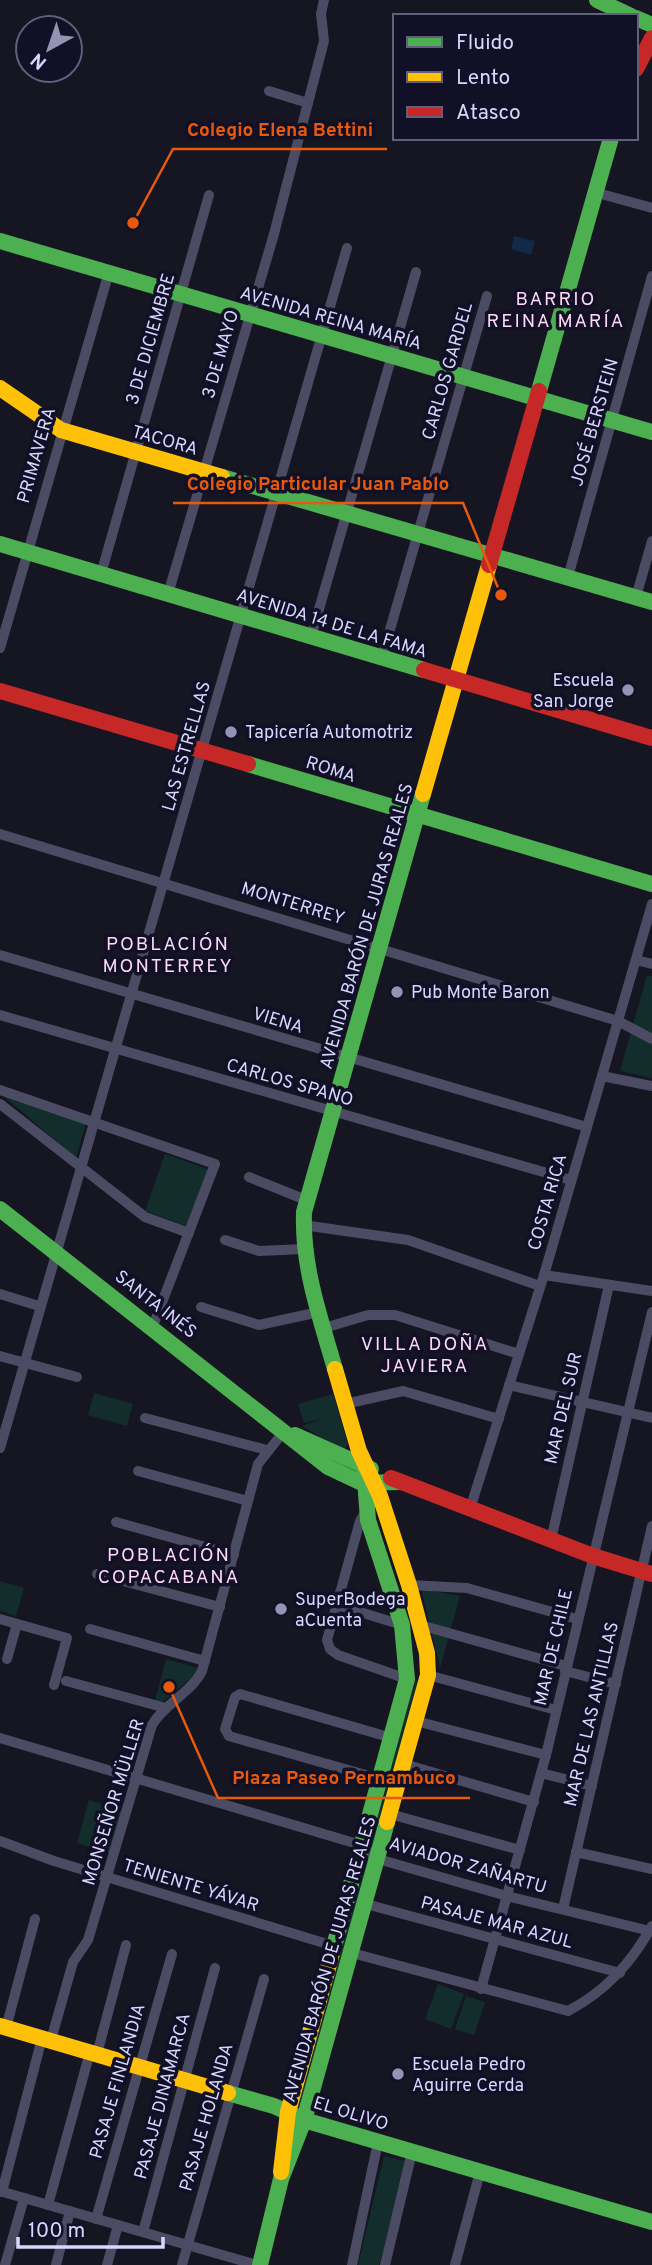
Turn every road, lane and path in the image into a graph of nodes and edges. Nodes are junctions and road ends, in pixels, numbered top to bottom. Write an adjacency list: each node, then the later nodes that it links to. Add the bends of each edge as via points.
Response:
1 (324, 0): 7 (street, 3 DE MAYO, via 324,41)
2 (597, 0): 3 (street)
3 (617, 4)
4 (652, 38): 5 (street)
5 (638, 65)
6 (269, 92): 7 (street)
7 (308, 103): 19 (street, 3 DE MAYO)
8 (610, 140): 9 (street, AVENIDA BARÓN DE JURAS REALES)
9 (594, 192): 11 (street); 24 (street, AVENIDA BARÓN DE JURAS REALES)
10 (209, 195): 17 (street, 3 DE DICIEMBRE)
11 (652, 208)
12 (0, 240): 14 (street, AVENIDA REINA MARÍA)
13 (346, 248): 20 (street, LAS ESTRELLAS)
14 (109, 272): 17 (street, AVENIDA REINA MARÍA); 26 (street, PRIMAVERA)
15 (415, 272): 21 (street)
16 (652, 276): 25 (street, JOSÉ BERSTEIN)
17 (181, 294): 19 (street, AVENIDA REINA MARÍA); 28 (street, 3 DE DICIEMBRE)
18 (487, 296): 22 (street, CARLOS GARDEL)
19 (250, 314): 20 (street, AVENIDA REINA MARÍA); 29 (street, 3 DE MAYO)
20 (321, 335): 21 (street, AVENIDA REINA MARÍA); 30 (street, LAS ESTRELLAS)
21 (393, 356): 22 (street, AVENIDA REINA MARÍA); 31 (street)
22 (464, 377): 24 (street, AVENIDA REINA MARÍA); 32 (street, CARLOS GARDEL)
23 (0, 388): 26 (street, TACORA)
24 (537, 398): 25 (street, AVENIDA REINA MARÍA); 36 (street, AVENIDA BARÓN DE JURAS REALES)
25 (612, 420): 27 (street, AVENIDA REINA MARÍA); 38 (street, JOSÉ BERSTEIN)
26 (61, 430): 28 (street, TACORA); 35 (street, PRIMAVERA)
27 (652, 432)
28 (135, 452): 29 (street, TACORA); 37 (street, 3 DE DICIEMBRE)
29 (204, 471): 30 (street, TACORA); 39 (street, 3 DE MAYO)
30 (275, 492): 31 (street, TACORA); 41 (street, LAS ESTRELLAS)
31 (346, 513): 32 (street, TACORA); 42 (street)
32 (417, 533): 36 (street, TACORA); 44 (street, CARLOS GARDEL)
33 (652, 541): 40 (street)
34 (0, 544): 35 (street, AVENIDA 14 DE LA FAMA)
35 (27, 552): 37 (street, AVENIDA 14 DE LA FAMA); 43 (street, PRIMAVERA)
36 (492, 555): 38 (street, TACORA); 45 (street, AVENIDA BARÓN DE JURAS REALES)
37 (102, 574): 39 (street, AVENIDA 14 DE LA FAMA)
38 (568, 577): 40 (street, TACORA)
39 (168, 594): 41 (street, AVENIDA 14 DE LA FAMA)
40 (644, 599)
41 (241, 616): 42 (street, AVENIDA 14 DE LA FAMA); 48 (street, LAS ESTRELLAS)
42 (311, 637): 44 (street, AVENIDA 14 DE LA FAMA)
43 (0, 648)
44 (382, 657): 45 (street, AVENIDA 14 DE LA FAMA)
45 (457, 680): 47 (street, AVENIDA 14 DE LA FAMA); 49 (street, AVENIDA BARÓN DE JURAS REALES)
46 (0, 691): 48 (street, ROMA)
47 (652, 738)
48 (203, 751): 49 (street, ROMA); 51 (street, LAS ESTRELLAS)
49 (419, 815): 52 (street, ROMA); 54 (street, AVENIDA BARÓN DE JURAS REALES)
50 (0, 834): 51 (street, MONTERREY)
51 (164, 883): 54 (street, MONTERREY); 58 (street, LAS ESTRELLAS)
52 (652, 884)
53 (652, 904): 56 (street, COSTA RICA)
54 (381, 947): 60 (street, MONTERREY); 63 (street, AVENIDA BARÓN DE JURAS REALES)
55 (0, 955): 58 (street, VIENA)
56 (636, 960): 57 (street); 60 (street, COSTA RICA)
57 (652, 964)
58 (132, 995): 62 (street, LAS ESTRELLAS); 63 (street, VIENA)
59 (0, 1015): 62 (street, CARLOS SPANO)
60 (618, 1021): 61 (street, MONTERREY); 64 (street, COSTA RICA)
61 (652, 1039)
62 (116, 1049): 68 (street, CARLOS SPANO); 69 (street, LAS ESTRELLAS)
63 (348, 1059): 68 (street, AVENIDA BARÓN DE JURAS REALES); 70 (street, VIENA)
64 (602, 1076): 65 (street); 70 (street, COSTA RICA)
65 (652, 1086)
66 (0, 1090): 69 (street)
67 (0, 1104): 71 (street)
68 (332, 1112): 73 (street, CARLOS SPANO); 74 (street, AVENIDA BARÓN DE JURAS REALES)
69 (95, 1122): 71 (street, LAS ESTRELLAS); 77 (street, via 215,1164)
70 (587, 1128): 73 (street, COSTA RICA)
71 (81, 1167): 77 (street, via 145,1217); 80 (street, LAS ESTRELLAS)
72 (249, 1177): 74 (street)
73 (571, 1180): 81 (street, COSTA RICA)
74 (306, 1200): 76 (street, AVENIDA BARÓN DE JURAS REALES)
75 (0, 1209): 80 (street, SANTA INÉS)
76 (303, 1225): 79 (street, AVENIDA BARÓN DE JURAS REALES); 81 (street, via 392,1236)
77 (189, 1233): 89 (street)
78 (225, 1240): 79 (street, via 259,1251)
79 (304, 1249): 87 (street, AVENIDA BARÓN DE JURAS REALES)
80 (55, 1252): 85 (street, LAS ESTRELLAS); 89 (street, SANTA INÉS)
81 (542, 1280): 82 (street); 91 (street, COSTA RICA)
82 (609, 1285): 83 (street); 96 (street, MAR DEL SUR)
83 (652, 1291)
84 (0, 1294): 85 (street)
85 (39, 1306): 93 (street, LAS ESTRELLAS)
86 (201, 1307): 87 (street, via 259,1325)
87 (319, 1312): 90 (street, AVENIDA BARÓN DE JURAS REALES)
88 (652, 1312): 98 (street, MAR DE CHILE)
89 (153, 1326): 102 (street, SANTA INÉS)
90 (324, 1328): 91 (street, via 368,1315 395,1315); 97 (street, AVENIDA BARÓN DE JURAS REALES)
91 (519, 1354): 95 (street, COSTA RICA)
92 (0, 1356): 93 (street)
93 (23, 1362): 94 (street); 103 (street, LAS ESTRELLAS)
94 (77, 1377)
95 (509, 1385): 96 (street); 101 (street, COSTA RICA)
96 (582, 1402): 98 (street); 112 (street, MAR DEL SUR)
97 (345, 1404): 101 (street, via 403,1391); 106 (street, AVENIDA BARÓN DE JURAS REALES)
98 (628, 1413): 100 (street); 114 (street, MAR DE CHILE)
99 (145, 1418): 104 (street)
100 (652, 1418)
101 (499, 1419): 108 (street, COSTA RICA)
102 (286, 1431): 104 (street, MONSEÑOR MÜLLER); 106 (street, SANTA INÉS, via 328,1467)
103 (0, 1448)
104 (267, 1450): 107 (street, MONSEÑOR MÜLLER, via 258,1464)
105 (138, 1471): 107 (street)
106 (367, 1478): 108 (street, SANTA INÉS, via 400,1482); 109 (street, AVENIDA BARÓN DE JURAS REALES); 117 (street, AVENIDA BARÓN DE JURAS REALES)
107 (248, 1501): 113 (street, MONSEÑOR MÜLLER)
108 (470, 1509): 112 (street, SANTA INÉS)
109 (366, 1510): 118 (street); 122 (street, AVENIDA BARÓN DE JURAS REALES)
110 (116, 1522): 113 (street)
111 (652, 1526): 115 (street, MAR DE LAS ANTILLAS)
112 (551, 1540): 114 (street, SANTA INÉS)
113 (234, 1555): 119 (street, MONSEÑOR MÜLLER)
114 (593, 1556): 115 (street, SANTA INÉS); 121 (street, MAR DE CHILE)
115 (647, 1572): 132 (street, MAR DE LAS ANTILLAS)
116 (97, 1574): 119 (street)
117 (409, 1585): 121 (street, via 467,1588); 124 (street, AVENIDA BARÓN DE JURAS REALES)
118 (337, 1605): 122 (street); 130 (street, via 327,1640 330,1649)
119 (220, 1607): 127 (street, MONSEÑOR MÜLLER)
120 (0, 1619): 123 (street)
121 (577, 1619): 128 (street, MAR DE CHILE)
122 (399, 1623): 130 (street, AVENIDA BARÓN DE JURAS REALES, via 408,1659)
123 (17, 1624): 126 (street); 133 (street, via 67,1638)
124 (420, 1625): 128 (street); 129 (street, AVENIDA BARÓN DE JURAS REALES)
125 (90, 1629): 127 (street)
126 (7, 1659)
127 (205, 1661): 134 (street, MONSEÑOR MÜLLER, via 194,1684)
128 (566, 1669): 132 (street); 135 (street, MAR DE CHILE)
129 (428, 1675): 130 (street); 135 (street); 136 (street, AVENIDA BARÓN DE JURAS REALES)
130 (407, 1679): 138 (street, AVENIDA BARÓN DE JURAS REALES)
131 (66, 1681): 134 (street)
132 (616, 1684): 144 (street, MAR DE LAS ANTILLAS)
133 (54, 1685)
134 (166, 1708): 142 (street, MONSEÑOR MÜLLER, via 152,1725)
135 (556, 1710): 139 (street, MAR DE CHILE)
136 (416, 1721): 139 (street); 140 (street, AVENIDA BARÓN DE JURAS REALES)
137 (0, 1738): 142 (street, AVIADOR ZAÑARTU)
138 (391, 1738): 143 (street, AVENIDA BARÓN DE JURAS REALES); 143 (street, via 236,1695 225,1733)
139 (545, 1755): 141 (street, MAR DE CHILE)
140 (404, 1764): 145 (street); 146 (street, AVENIDA BARÓN DE JURAS REALES)
141 (541, 1773): 144 (street); 145 (street, MAR DE CHILE)
142 (136, 1778): 148 (street, AVIADOR ZAÑARTU); 153 (street, MONSEÑOR MÜLLER)
143 (380, 1779): 148 (street, AVENIDA BARÓN DE JURAS REALES)
144 (592, 1786): 150 (street, MAR DE LAS ANTILLAS)
145 (534, 1802): 149 (street, MAR DE CHILE)
146 (390, 1814): 149 (street); 151 (street, AVENIDA BARÓN DE JURAS REALES)
147 (0, 1841): 153 (street, TENIENTE YÁVAR)
148 (361, 1845): 151 (street, AVIADOR ZAÑARTU); 161 (street, AVENIDA BARÓN DE JURAS REALES)
149 (520, 1850): 154 (street, MAR DE CHILE)
150 (576, 1852): 152 (street); 156 (street, MAR DE LAS ANTILLAS)
151 (378, 1859): 154 (street, AVIADOR ZAÑARTU); 155 (street, AVENIDA BARÓN DE JURAS REALES)
152 (652, 1869)
153 (108, 1878): 161 (street, TENIENTE YÁVAR); 169 (street, MONSEÑOR MÜLLER, via 88,1940 72,1962)
154 (507, 1896): 156 (street, AVIADOR ZAÑARTU); 159 (street, MAR DE CHILE)
155 (366, 1904): 159 (street, PASAJE MAR AZUL); 162 (street, AVENIDA BARÓN DE JURAS REALES)
156 (563, 1909): 158 (street, AVIADOR ZAÑARTU)
157 (35, 1919): 168 (street)
158 (651, 1928): 165 (street)
159 (495, 1939): 165 (street, PASAJE MAR AZUL); 167 (street, MAR DE CHILE)
160 (126, 1945): 170 (street)
161 (334, 1946): 174 (street, AVENIDA BARÓN DE JURAS REALES)
162 (352, 1953): 167 (street); 175 (street, AVENIDA BARÓN DE JURAS REALES)
163 (172, 1954): 171 (street, PASAJE FINLANDIA)
164 (215, 1968): 172 (street, PASAJE DINAMARCA)
165 (620, 1973): 167 (street, via 592,1998 568,2011)
166 (264, 1979): 173 (street, PASAJE HOLANDA)
167 (481, 1989)
168 (3, 2027): 169 (street, EL OLIVO)
169 (46, 2039): 170 (street, EL OLIVO); 180 (street, MONSEÑOR MÜLLER)
170 (94, 2053): 171 (street, EL OLIVO); 182 (street)
171 (140, 2066): 172 (street, EL OLIVO); 184 (street, PASAJE FINLANDIA)
172 (185, 2079): 173 (street, EL OLIVO); 187 (street, PASAJE DINAMARCA)
173 (231, 2093): 174 (street, EL OLIVO); 188 (street, PASAJE HOLANDA)
174 (288, 2112): 175 (street, EL OLIVO); 179 (street, AVENIDA BARÓN DE JURAS REALES)
175 (304, 2120): 176 (street, EL OLIVO); 179 (street, AVENIDA BARÓN DE JURAS REALES)
176 (379, 2142): 177 (street, EL OLIVO); 194 (street)
177 (412, 2152): 178 (street, EL OLIVO); 195 (street)
178 (480, 2172): 185 (street, EL OLIVO); 196 (street)
179 (281, 2179): 193 (street, AVENIDA BARÓN DE JURAS REALES)
180 (1, 2191): 181 (street)
181 (24, 2198): 182 (street); 189 (street)
182 (48, 2205): 183 (street)
183 (70, 2211): 184 (street); 190 (street)
184 (96, 2219): 186 (street)
185 (652, 2222)
186 (118, 2225): 187 (street); 191 (street)
187 (143, 2232): 188 (street)
188 (188, 2245): 192 (street, PASAJE HOLANDA); 193 (street)
189 (5, 2265)
190 (56, 2265)
191 (107, 2265)
192 (183, 2265)
193 (258, 2265)
194 (352, 2265)
195 (385, 2265)
196 (455, 2265)

